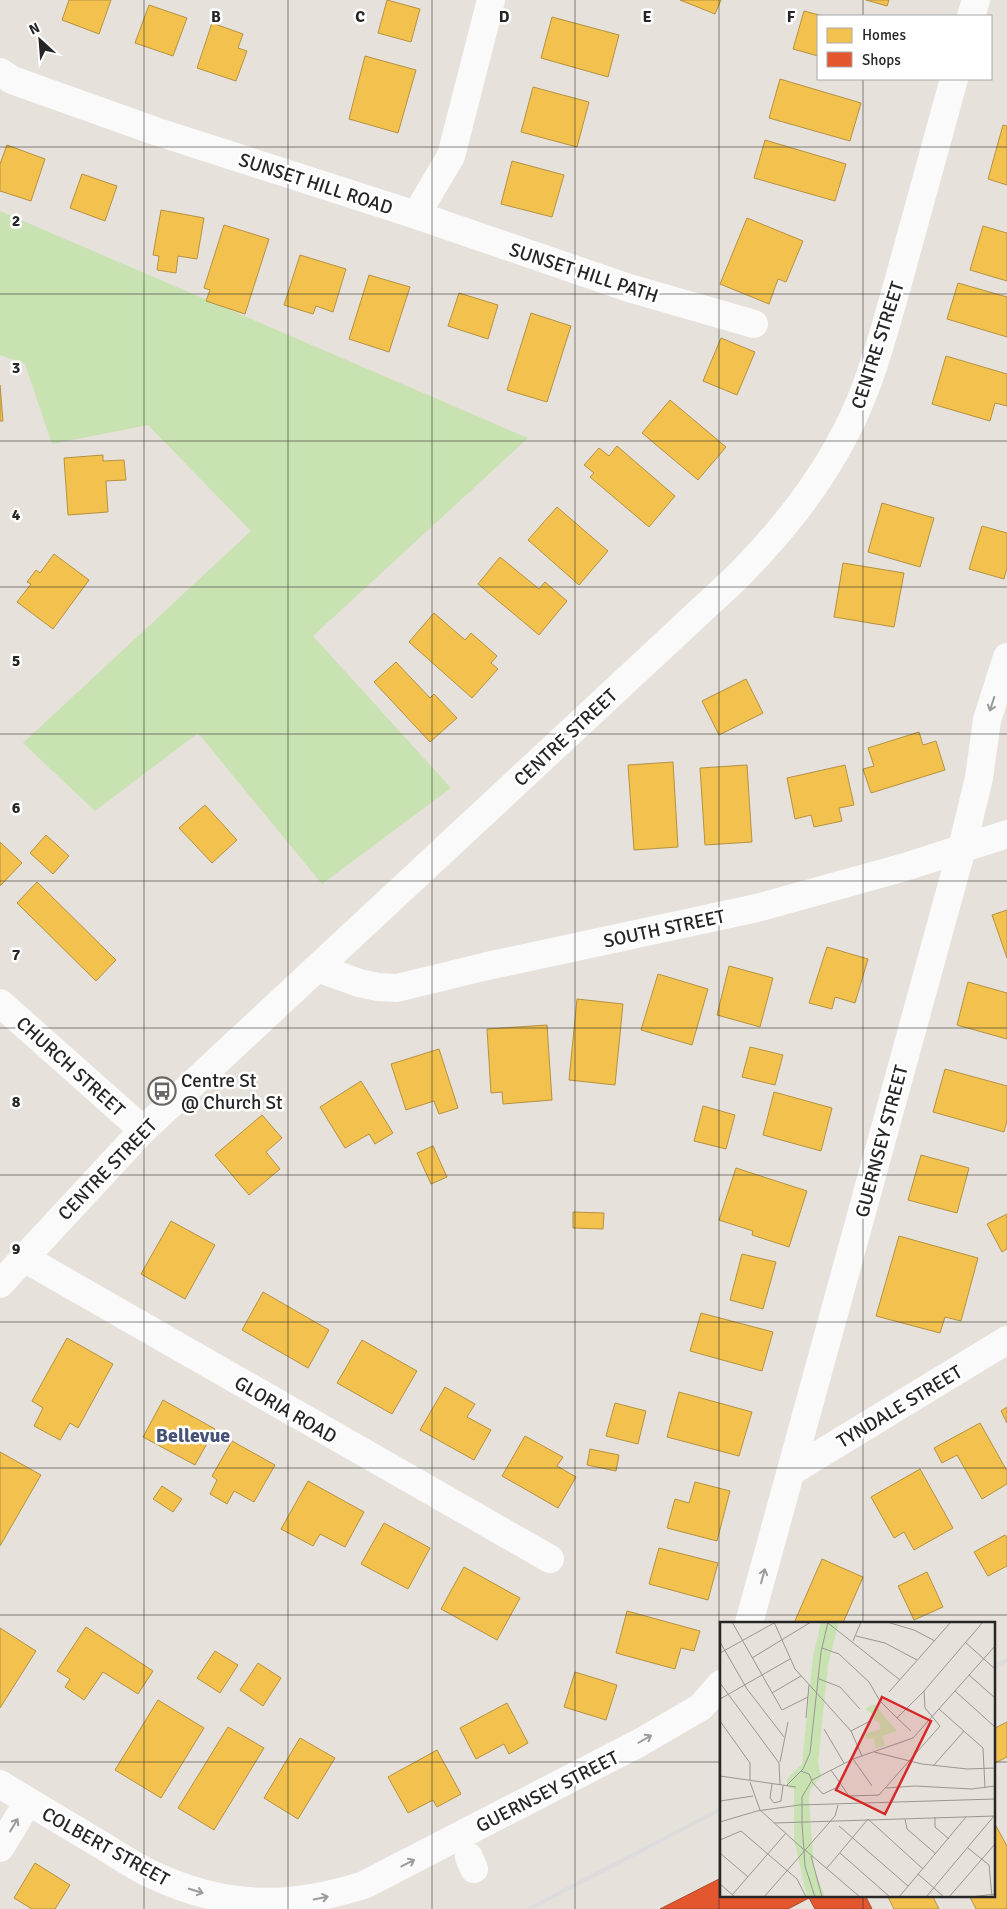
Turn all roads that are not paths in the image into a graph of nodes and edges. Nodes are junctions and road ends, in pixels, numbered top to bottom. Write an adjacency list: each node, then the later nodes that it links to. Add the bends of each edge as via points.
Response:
1 (492, 0): 6 (street, SUNSET HILL ROAD, via 451,156)
2 (976, 0): 3 (street)
3 (972, 15)
4 (0, 72): 6 (street, SUNSET HILL ROAD, via 12,80 149,128)
5 (954, 80): 11 (street, CENTRE STREET, via 870,376 847,431 796,512 737,577)
6 (416, 215): 7 (street, SUNSET HILL PATH, via 628,288)
7 (754, 324)
8 (1007, 658): 10 (street, GUERNSEY STREET, one-way to 10, via 987,720 979,778)
9 (1007, 834): 10 (street, SOUTH STREET)
10 (962, 848): 11 (street, SOUTH STREET, via 757,908 397,988 359,983); 17 (street, GUERNSEY STREET)
11 (318, 968): 13 (street, CENTRE STREET)
12 (0, 1003): 13 (street, CHURCH STREET)
13 (143, 1130): 14 (street, CENTRE STREET)
14 (24, 1258): 15 (street, CENTRE STREET); 18 (street, GLORIA ROAD)
15 (0, 1284)
16 (1007, 1340): 17 (street, TYNDALE STREET)
17 (792, 1471): 19 (street, GUERNSEY STREET, one-way to 17)
18 (550, 1559)
19 (749, 1622)
20 (720, 1685): 24 (street, GUERNSEY STREET, one-way to 20, via 639,1743 701,1706)
21 (0, 1784): 22 (street, COLBERT STREET)
22 (28, 1802): 23 (street, one-way to 22); 24 (street, COLBERT STREET, one-way to 24, via 150,1873 208,1895 253,1904 277,1904 318,1898)
23 (0, 1848)
24 (364, 1885)

